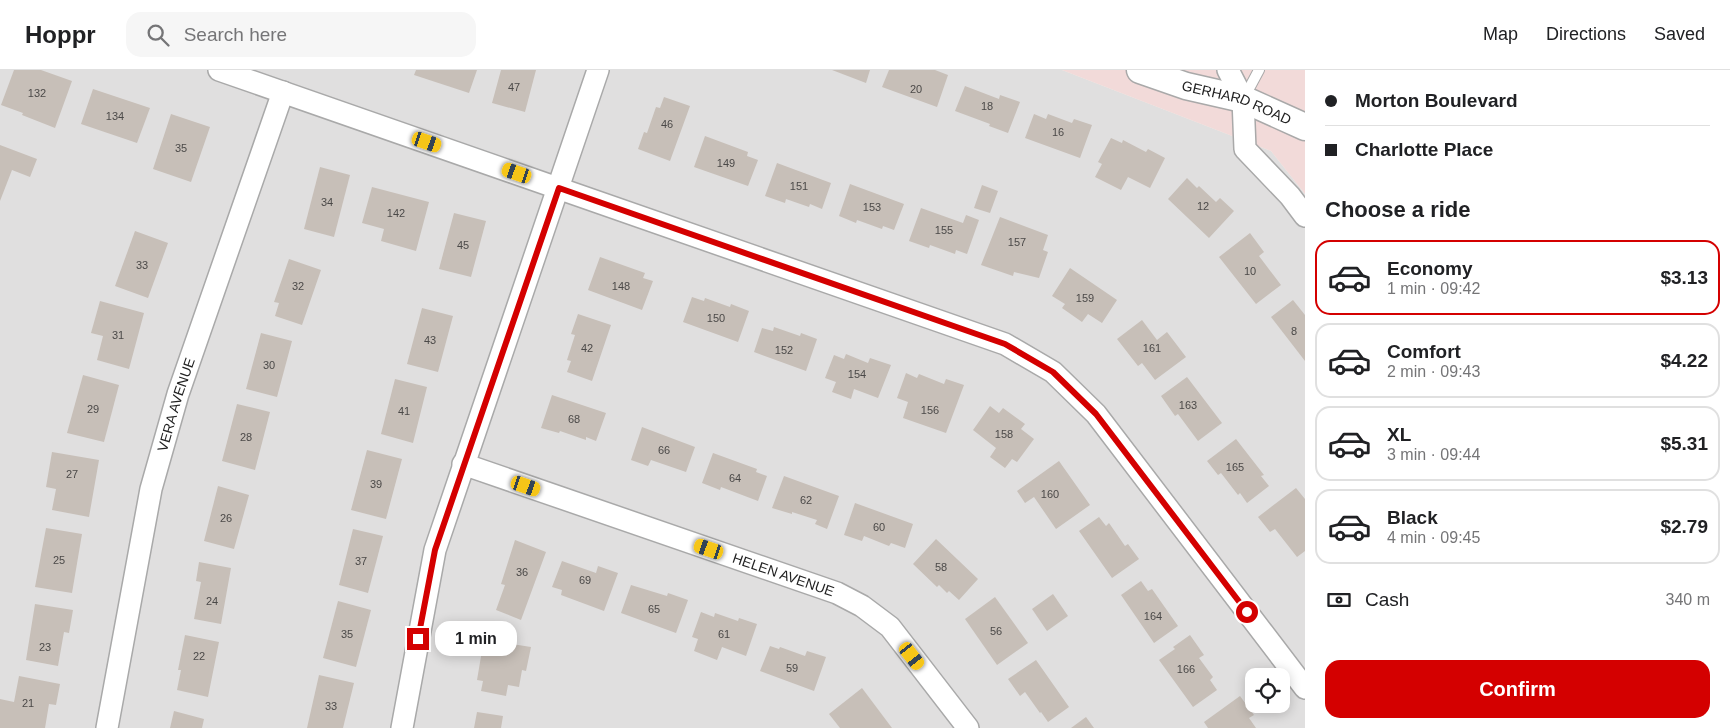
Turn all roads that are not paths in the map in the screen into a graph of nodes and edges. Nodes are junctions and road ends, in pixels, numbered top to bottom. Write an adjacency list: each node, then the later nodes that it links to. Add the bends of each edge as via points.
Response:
1 (220, 70): 6 (street)
2 (598, 70): 9 (street)
3 (1140, 70): 7 (street, GERHARD ROAD, via 1186,86)
4 (1228, 70): 7 (street)
5 (1259, 70): 7 (lane)
6 (283, 92): 9 (street); 13 (street, VERA AVENUE, via 178,394 151,489)
7 (1243, 99): 8 (street, GERHARD ROAD); 10 (street, via 1245,149)
8 (1305, 127)
9 (559, 188): 11 (street); 12 (street, via 1005,344 1053,372 1096,414)
10 (1305, 216)
11 (463, 464): 14 (street, via 435,550); 15 (street, HELEN AVENUE, via 854,602 890,627)
12 (1305, 688)
13 (107, 728)
14 (402, 728)
15 (968, 728)

